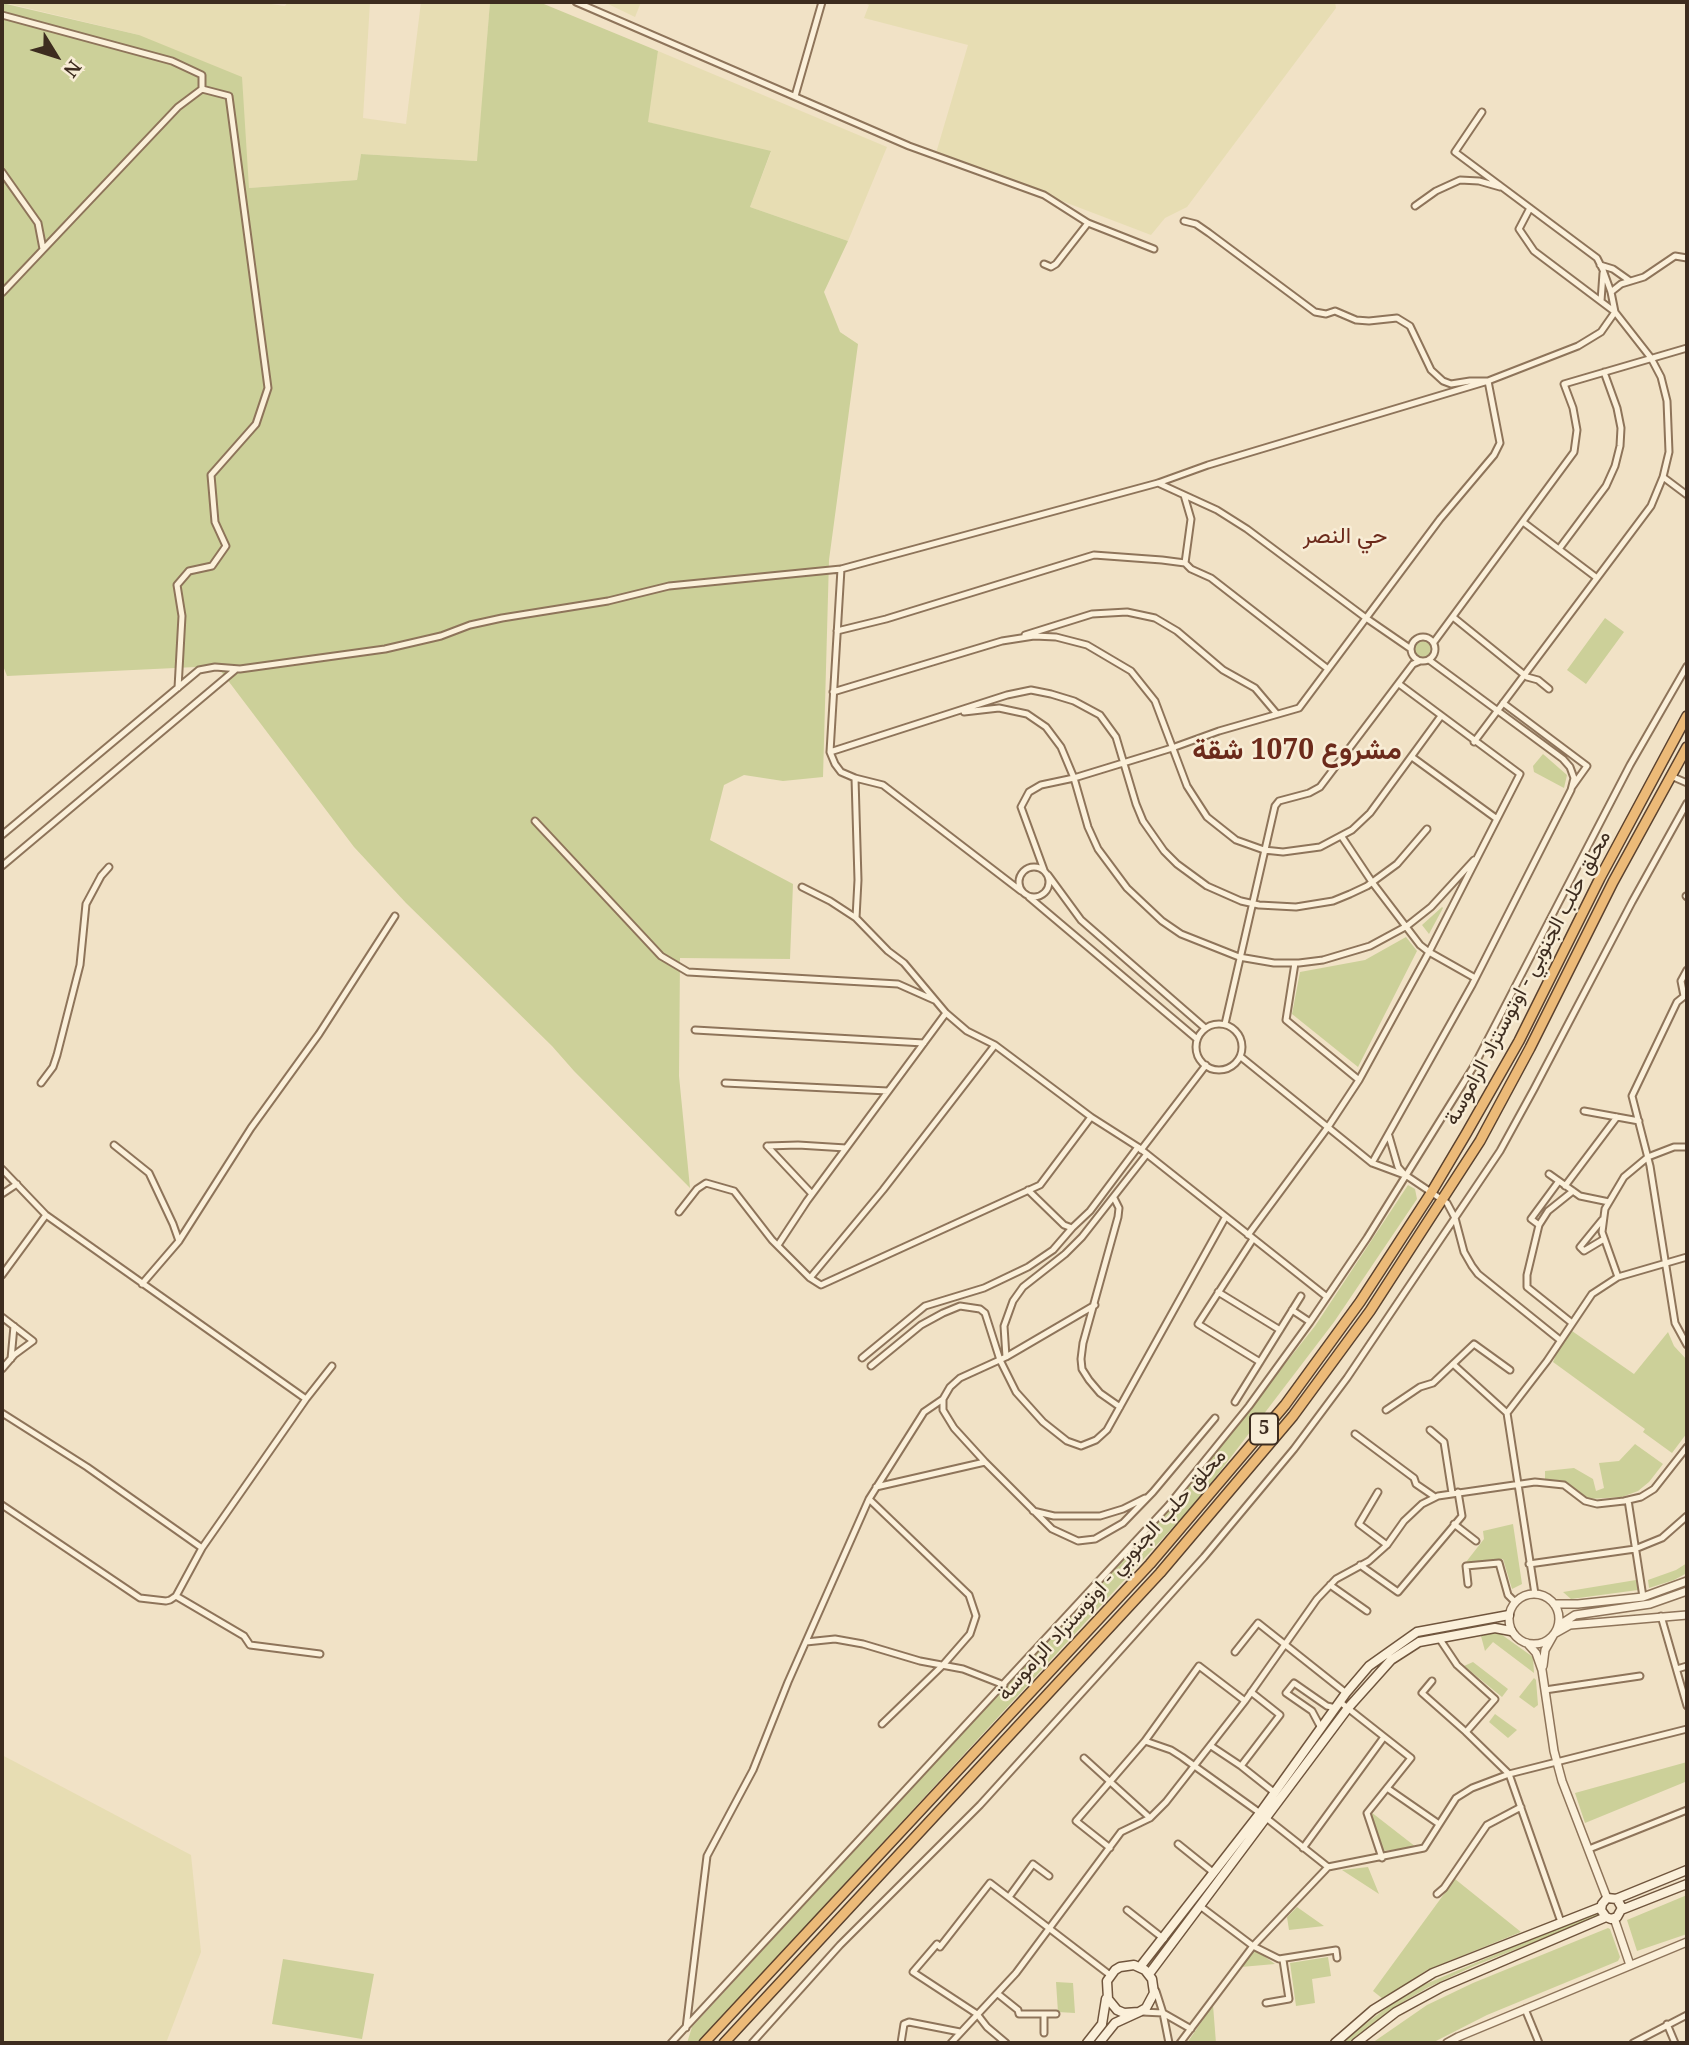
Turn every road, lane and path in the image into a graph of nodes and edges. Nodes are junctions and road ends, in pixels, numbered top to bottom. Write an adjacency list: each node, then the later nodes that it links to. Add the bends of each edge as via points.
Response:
1 (576, 2): 5 (street)
2 (822, 2): 5 (street)
3 (2, 15): 4 (street, via 172,61 202,75)
4 (202, 89): 13 (street, via 178,107); 49 (street, via 229,96 268,388 256,425 211,475 215,522 226,546 212,566 189,571 177,585 181,616)
5 (795, 96): 12 (street, via 909,146 1044,195)
6 (1482, 113): 8 (street, via 1455,152)
7 (2, 172): 13 (street, via 38,223)
8 (1503, 188): 9 (street, via 1461,180); 10 (street)
9 (1415, 206)
10 (1530, 208): 17 (street, via 1597,258); 21 (street, via 1519,229 1534,251)
11 (1184, 221): 26 (street, via 1209,233 1315,312 1369,321 1397,317 1409,326 1431,370 1443,381)
12 (1088, 223): 14 (street); 16 (street, via 1056,264)
13 (43, 248): 20 (street)
14 (1154, 249)
15 (1687, 258): 18 (street, via 1675,256)
16 (1044, 264)
17 (1602, 267): 18 (street); 19 (street); 21 (street)
18 (1630, 281): 19 (street)
19 (1611, 292): 22 (street)
20 (2, 293)
21 (1601, 301): 22 (street)
22 (1615, 312): 24 (street); 26 (street, via 1601,332 1578,346)
23 (1687, 348): 24 (street)
24 (1651, 358): 25 (street); 27 (street, via 1667,401 1669,452)
25 (1604, 372): 31 (street, via 1564,384 1577,430 1574,452); 32 (street, via 1621,428 1615,466 1606,486)
26 (1488, 381): 28 (street); 37 (street, via 1500,443 1494,455)
27 (1663, 477): 30 (street); 35 (street, via 1651,506)
28 (1158, 483): 29 (street); 34 (street)
29 (1184, 495): 33 (street, via 1191,519); 37 (street, via 1247,529)
30 (1687, 495)
31 (1523, 522): 32 (street); 36 (street)
32 (1559, 549): 35 (street)
33 (1185, 562): 38 (street, via 1094,555); 46 (street)
34 (841, 569): 38 (street); 45 (street, via 669,586 470,625 385,649)
35 (1597, 578): 47 (street)
36 (1453, 617): 40 (street); 47 (street)
37 (1366, 618): 41 (street); 46 (street)
38 (837, 631): 51 (street)
39 (1002, 642): 51 (street); 55 (street, via 1093,614 1127,612 1155,618 1223,670 1255,688); 60 (street, via 1056,637 1087,645 1118,662 1156,701)
40 (1434, 642): 41 (street, via 1420,637); 42 (street, via 1435,652)
41 (1411, 649): 43 (street)
42 (1429, 660): 43 (street); 53 (street)
43 (1420, 661): 48 (street)
44 (1687, 666): 123 (street, via 1624,776 1493,1033)
45 (236, 669): 49 (street, via 199,670); 77 (street)
46 (1328, 669): 55 (street, via 1299,708)
47 (1525, 675): 50 (street); 52 (street)
48 (1399, 684): 56 (street); 75 (street, via 1320,787 1279,800)
49 (178, 688): 73 (street)
50 (1549, 689)
51 (834, 692): 61 (street)
52 (1503, 703): 53 (street); 68 (street, via 1587,766)
53 (1497, 711): 58 (street); 68 (street, via 1570,767 1574,778)
54 (951, 714): 61 (street); 63 (street, via 1031,690 1051,694 1100,715 1116,737); 66 (street, via 999,708 1027,714 1046,727 1061,747)
55 (1277, 714): 60 (street)
56 (1441, 716): 58 (street); 62 (street)
57 (1687, 716): 129 (highway, محلق حلب الجنوبي - اوتوستراد الراموسة / 5, via 1519,1041)
58 (1474, 741): 70 (street, via 1520,774)
59 (1687, 747): 64 (highway, محلق حلب الجنوبي - اوتوستراد الراموسة / 5)
60 (1172, 748): 63 (street); 75 (street, via 1192,797 1207,817 1236,840)
61 (830, 752): 65 (street, via 841,772)
62 (1412, 757): 70 (street); 74 (street, via 1370,813)
63 (1125, 762): 66 (street); 85 (street, via 1136,804 1164,851 1207,886)
64 (1671, 776): 67 (street); 133 (highway, محلق حلب الجنوبي - اوتوستراد الراموسة / 5, via 1480,1141)
65 (855, 778): 83 (street, via 883,785); 87 (street)
66 (1074, 778): 79 (street, via 1041,785 1023,800 1021,807); 90 (street, via 1098,849 1126,888 1181,934)
67 (1687, 783)
68 (1571, 790): 93 (street)
69 (1687, 803): 138 (street, via 1500,1152)
70 (1497, 818): 76 (street)
71 (535, 821): 95 (street, via 661,956 688,972 898,984)
72 (1427, 829): 81 (street, via 1397,864)
73 (2, 835)
74 (1342, 837): 75 (street, via 1308,850); 81 (street)
75 (1264, 850): 85 (street)
76 (1474, 860): 88 (street); 89 (street)
77 (2, 866)
78 (109, 867): 106 (street, via 86,904 80,965 53,1068)
79 (1044, 870): 80 (street); 83 (street, via 1026,869 1019,881)
80 (1048, 875): 84 (street, via 1048,890); 98 (street, via 1080,920)
81 (1372, 883): 85 (street, via 1314,905); 88 (street)
82 (802, 887): 87 (street)
83 (1021, 891): 84 (street)
84 (1029, 897): 100 (street)
85 (1252, 903): 90 (street)
86 (395, 916): 144 (street)
87 (856, 918): 95 (street, via 904,963)
88 (1407, 926): 89 (street); 91 (street, via 1347,954)
89 (1429, 952): 93 (street); 105 (street)
90 (1239, 957): 91 (street); 97 (street)
91 (1295, 963): 105 (street, via 1286,1020)
92 (1687, 970): 94 (street, via 1681,981)
93 (1475, 978): 114 (street)
94 (1686, 995): 112 (street, via 1676,1002 1632,1097)
95 (935, 1001): 96 (street)
96 (946, 1013): 101 (street); 102 (street, via 967,1031)
97 (1225, 1024): 98 (street); 103 (street, via 1239,1034)
98 (1205, 1028): 100 (street)
99 (695, 1030): 101 (street)
100 (1197, 1039): 104 (street, via 1196,1051)
101 (924, 1043): 108 (street)
102 (995, 1045): 110 (street); 150 (street)
103 (1241, 1056): 104 (street, via 1234,1066 1224,1069); 113 (street)
104 (1206, 1065): 118 (street)
105 (1359, 1080): 113 (street)
106 (41, 1083)
107 (725, 1083): 108 (street)
108 (888, 1091): 117 (street)
109 (1584, 1111): 111 (street)
110 (1091, 1117): 118 (street); 127 (street, via 1040,1185)
111 (1617, 1117): 112 (street); 126 (street)
112 (1639, 1121): 119 (street)
113 (1328, 1127): 120 (street); 142 (street)
114 (1389, 1136): 120 (street); 123 (street, via 1398,1167)
115 (114, 1144): 144 (street, via 149,1172)
116 (1687, 1147): 119 (street)
117 (846, 1148): 131 (street); 131 (street, via 767,1146)
118 (1142, 1150): 132 (street); 137 (street); 141 (street)
119 (1648, 1157): 134 (street, via 1624,1177); 147 (street)
120 (1372, 1163): 123 (street)
121 (2, 1169): 125 (street)
122 (1549, 1174): 124 (street)
123 (1406, 1176): 129 (street); 154 (street)
124 (1559, 1181): 126 (street); 140 (street, via 1531,1219)
125 (17, 1185): 130 (street); 136 (street)
126 (1565, 1186): 128 (street)
127 (1028, 1191): 141 (street); 150 (street, via 821,1285)
128 (1573, 1191): 134 (street); 140 (street, via 1548,1211)
129 (1432, 1193): 133 (street); 308 (highway, محلق حلب الجنوبي - اوتوستراد الراموسة / 5, via 1360,1302 1228,1474 1150,1564)
130 (2, 1194)
131 (812, 1194): 145 (street)
132 (1114, 1198): 155 (street, via 1118,1217); 164 (street, via 1082,1237 1013,1301 1004,1326)
133 (1443, 1200): 138 (street); 309 (highway, محلق حلب الجنوبي - اوتوستراد الراموسة / 5, via 1370,1311 1238,1483)
134 (1609, 1202): 139 (street)
135 (679, 1212): 145 (street, via 701,1186 717,1185 734,1191)
136 (46, 1215): 148 (street); 151 (street)
137 (1225, 1218): 142 (street); 177 (street)
138 (1455, 1218): 162 (street, via 1464,1252 1478,1274); 310 (street, via 1347,1378 1204,1557 980,1805)
139 (1604, 1218): 143 (street); 143 (street, via 1580,1247 1584,1251)
140 (1539, 1225): 159 (street, via 1527,1287)
141 (1072, 1228): 165 (street, via 1053,1250 1028,1267 984,1288 925,1306)
142 (1251, 1237): 152 (street); 154 (street)
143 (1604, 1239): 149 (street)
144 (179, 1241): 151 (street)
145 (778, 1245): 150 (street)
146 (1687, 1256): 147 (street)
147 (1666, 1264): 149 (street); 163 (street, via 1675,1323)
148 (2, 1275)
149 (1618, 1277): 159 (street, via 1592,1294)
150 (810, 1278)
151 (142, 1284): 174 (street)
152 (1218, 1292): 161 (street); 168 (street, via 1198,1324)
153 (1301, 1296): 156 (street)
154 (1327, 1297): 158 (street)
155 (1095, 1305): 164 (street); 177 (street, via 1083,1343 1082,1369 1100,1393)
156 (1292, 1310): 158 (street); 161 (street)
157 (2, 1317): 160 (street)
158 (1310, 1322): 232 (street, via 1168,1506)
159 (1572, 1323): 162 (street)
160 (14, 1326): 166 (street); 166 (street, via 33,1341)
161 (1280, 1330): 168 (street)
162 (1560, 1340): 180 (street)
163 (1687, 1345)
164 (1006, 1357): 167 (street)
165 (862, 1358)
166 (11, 1359): 172 (street)
167 (1000, 1360): 171 (street, via 985,1313 960,1306 920,1325); 175 (street, via 960,1378); 177 (street, via 1016,1392 1067,1441 1082,1446 1096,1440)
168 (1259, 1362): 176 (street)
169 (1453, 1364): 173 (street, via 1474,1344); 178 (street, via 1433,1383); 180 (street)
170 (332, 1366): 174 (street)
171 (871, 1366)
172 (2, 1369)
173 (1510, 1370)
174 (306, 1399): 200 (street)
175 (943, 1399): 185 (street, via 943,1410 954,1428); 187 (street, via 924,1412)
176 (1235, 1402)
177 (1121, 1407)
178 (1387, 1410)
179 (2, 1413): 200 (street)
180 (1507, 1413): 186 (street)
181 (1215, 1418): 188 (street)
182 (1430, 1430): 190 (street, via 1444,1442)
183 (1355, 1434): 191 (street)
184 (1687, 1447): 193 (street, via 1654,1489)
185 (985, 1462): 187 (street); 195 (street)
186 (1516, 1483): 190 (street); 193 (street, via 1550,1482 1597,1504); 202 (street)
187 (876, 1487): 192 (street)
188 (1153, 1492): 195 (street, via 1124,1509 1100,1516); 195 (street, via 1123,1524 1095,1539 1078,1541 1052,1529)
189 (1378, 1492): 199 (street, via 1359,1524)
190 (1455, 1492): 191 (street); 197 (street, via 1462,1516)
191 (1434, 1497): 199 (street, via 1405,1521)
192 (869, 1499): 221 (street); 226 (street, via 969,1595 976,1616 970,1634)
193 (1628, 1500): 201 (street)
194 (2, 1505): 209 (street, via 140,1598 166,1601)
195 (1033, 1511)
196 (1687, 1516): 201 (street, via 1662,1538)
197 (1454, 1524): 198 (street); 203 (street, via 1398,1591)
198 (1476, 1541)
199 (1387, 1545): 203 (street)
200 (202, 1548): 209 (street)
201 (1635, 1549): 202 (street); 210 (street)
202 (1529, 1564): 208 (street)
203 (1360, 1565): 206 (street)
204 (1687, 1581): 210 (street)
205 (1468, 1584): 211 (street, via 1466,1566 1499,1563 1508,1595)
206 (1330, 1585): 213 (street); 222 (street)
207 (1687, 1591): 217 (street, via 1650,1604 1575,1615)
208 (1535, 1594): 211 (street); 212 (street)
209 (176, 1596): 225 (street, via 244,1636 250,1645)
210 (1643, 1597): 212 (street)
211 (1515, 1602): 214 (street)
212 (1554, 1604): 217 (street)
213 (1367, 1611)
214 (1509, 1615): 218 (street); 235 (main road, via 1417,1632 1369,1666)
215 (1687, 1615): 216 (street)
216 (1661, 1616): 219 (street, via 1570,1625); 228 (street)
217 (1558, 1626): 219 (street)
218 (1511, 1630): 220 (main road, via 1495,1628); 223 (street)
219 (1554, 1634): 223 (street, via 1542,1643); 229 (street)
220 (1438, 1638): 239 (main road, via 1419,1642 1391,1660); 243 (street, via 1457,1665 1495,1699)
221 (806, 1642): 226 (street, via 835,1639); 301 (street, via 753,1770 707,1856)
222 (1285, 1643): 224 (street, via 1258,1623); 234 (street); 235 (street)
223 (1527, 1643): 229 (street)
224 (1235, 1652)
225 (320, 1654)
226 (943, 1665): 232 (street); 240 (street)
227 (1687, 1666): 228 (street)
228 (1676, 1669): 238 (street)
229 (1542, 1670): 233 (street)
230 (1640, 1676): 233 (street)
231 (1432, 1681): 243 (street, via 1422,1693)
232 (1004, 1685): 301 (street)
233 (1545, 1690): 248 (street)
234 (1251, 1692): 236 (street); 249 (street, via 1280,1715)
235 (1346, 1693): 237 (main road)
236 (1245, 1701): 245 (street, via 1199,1666); 246 (street)
237 (1338, 1705): 239 (street); 241 (main road); 241 (street, via 1327,1706 1294,1684 1286,1693 1312,1711)
238 (1687, 1706)
239 (1348, 1708): 244 (street); 257 (main road)
240 (881, 1724)
241 (1321, 1728): 254 (main road)
242 (1687, 1729): 248 (street)
243 (1466, 1732): 251 (street)
244 (1384, 1737): 253 (street, via 1411,1758); 262 (street)
245 (1145, 1741): 250 (street, via 1171,1750); 252 (street)
246 (1211, 1746): 249 (street); 250 (street)
247 (1084, 1758): 252 (street)
248 (1557, 1763): 251 (street); 263 (street)
249 (1241, 1766): 254 (street)
250 (1195, 1767): 257 (street); 258 (street)
251 (1509, 1774): 255 (street); 259 (street, via 1456,1798)
252 (1112, 1782): 258 (street); 261 (street, via 1076,1821)
253 (1387, 1788): 259 (street); 264 (street, via 1367,1813)
254 (1275, 1793): 257 (main road)
255 (1521, 1807): 270 (street, via 1487,1825); 278 (street)
256 (1687, 1810): 263 (street)
257 (1264, 1816): 262 (street); 267 (main road); 273 (main road)
258 (1150, 1818): 261 (street, via 1121,1832)
259 (1439, 1824): 264 (street, via 1424,1848)
260 (1178, 1844): 267 (street)
261 (1110, 1848): 279 (street)
262 (1303, 1848): 265 (street)
263 (1589, 1849): 272 (street)
264 (1382, 1858): 265 (street)
265 (1328, 1867): 282 (street)
266 (1687, 1870): 272 (main road)
267 (1214, 1872): 280 (main road)
268 (1049, 1876): 271 (street, via 1033,1864)
269 (1687, 1884): 276 (main road)
270 (1437, 1894)
271 (1009, 1897): 279 (street); 296 (street, via 990,1883 940,1947 937,1944 914,1972)
272 (1612, 1899): 274 (main road); 276 (main road, via 1621,1904)
273 (1199, 1906): 282 (street); 287 (main road)
274 (1601, 1906): 277 (main road, via 1602,1914); 278 (main road)
275 (1127, 1910): 280 (street)
276 (1621, 1910): 277 (main road)
277 (1610, 1918): 285 (street); 320 (main road, via 1442,1987 1396,2012)
278 (1561, 1922): 319 (main road, via 1433,1973 1373,2010)
279 (1048, 1927): 288 (street); 291 (street)
280 (1164, 1939): 286 (main road)
281 (1687, 1942): 285 (street)
282 (1253, 1946): 284 (street); 302 (street)
283 (1337, 1958): 284 (street, via 1336,1950)
284 (1283, 1960): 292 (street, via 1289,1999)
285 (1630, 1965): 293 (street)
286 (1140, 1967): 287 (main road); 288 (main road, via 1121,1967)
287 (1149, 1974): 289 (main road)
288 (1110, 1975): 290 (main road)
289 (1154, 1985): 294 (main road, via 1151,2001); 295 (street)
290 (1106, 1992): 294 (main road, via 1117,2010); 315 (main road, via 1102,2024)
291 (998, 1994): 296 (street); 297 (street, via 1019,2014)
292 (1266, 2003)
293 (1525, 2009): 306 (street); 322 (street)
294 (1139, 2012): 295 (street); 316 (main road, via 1115,2023)
295 (1163, 2013): 302 (street); 317 (street)
296 (977, 2014): 303 (street); 305 (street)
297 (1044, 2014): 298 (street); 304 (street)
298 (1056, 2014)
299 (1687, 2015): 300 (street)
300 (1667, 2024): 323 (street); 324 (street)
301 (686, 2028): 307 (street)
302 (1191, 2029): 318 (street)
303 (960, 2032): 311 (street, via 909,2022 904,2024); 312 (street)
304 (1044, 2033)
305 (995, 2034): 313 (street); 314 (street)
306 (1460, 2040): 321 (street)
307 (671, 2043)
308 (704, 2043)
309 (723, 2043)
310 (751, 2043)
311 (901, 2043)
312 (951, 2043)
313 (993, 2043)
314 (1006, 2043)
315 (1087, 2043)
316 (1099, 2043)
317 (1169, 2043)
318 (1180, 2043)
319 (1335, 2043)
320 (1356, 2043)
321 (1447, 2043)
322 (1539, 2043)
323 (1633, 2043)
324 (1675, 2043)

